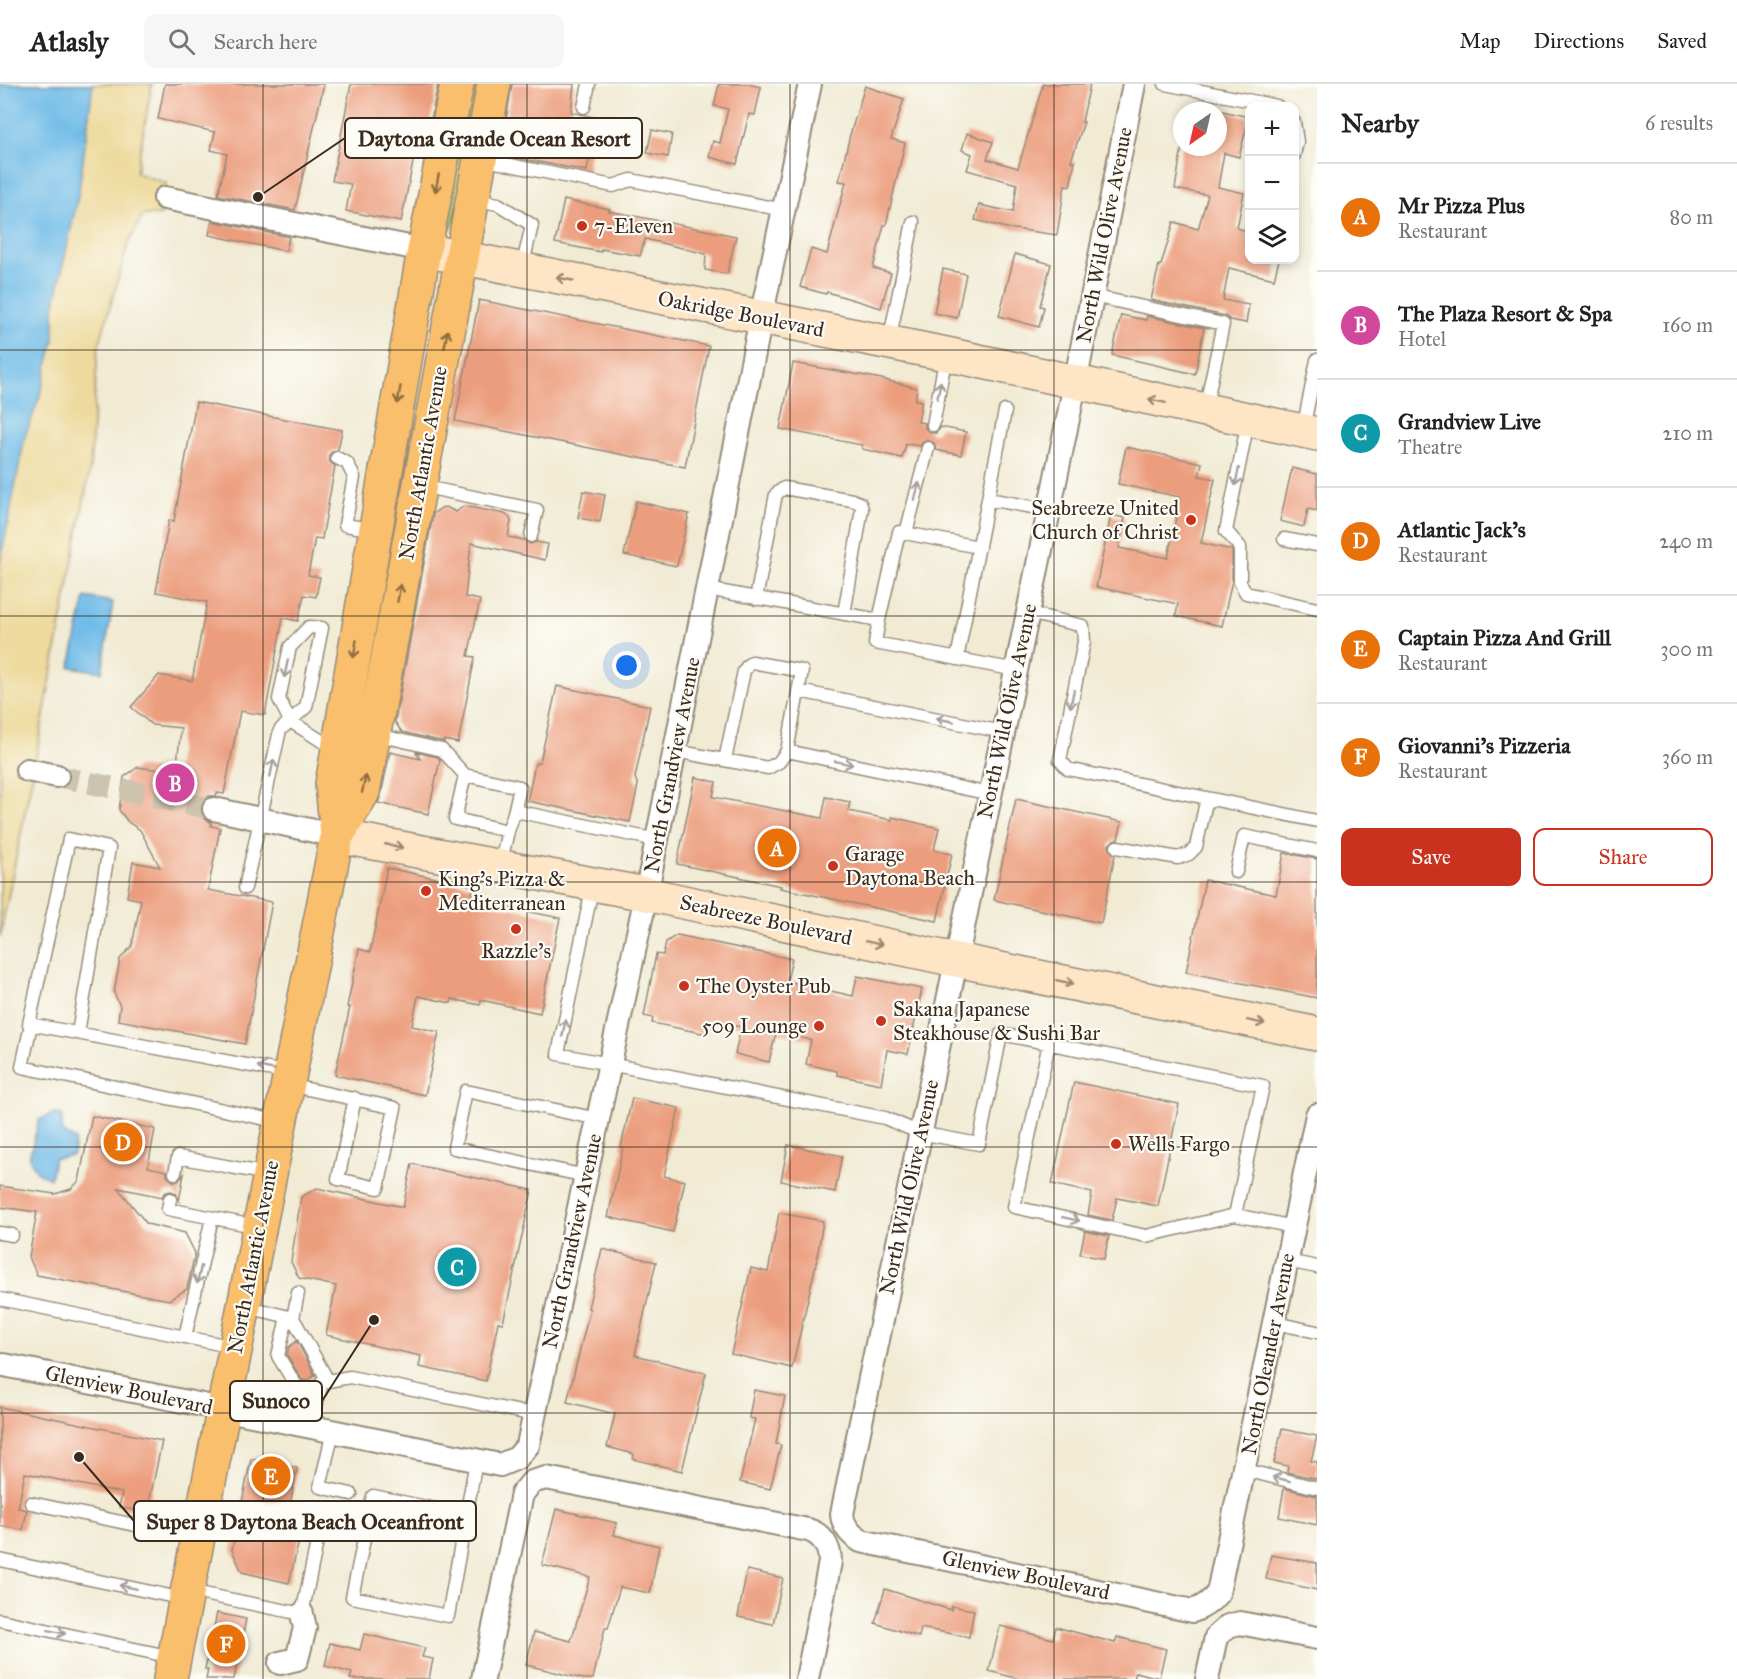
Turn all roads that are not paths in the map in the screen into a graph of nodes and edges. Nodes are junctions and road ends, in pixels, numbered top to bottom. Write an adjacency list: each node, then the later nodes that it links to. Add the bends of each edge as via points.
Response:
1 (457, 84): 14 (main road, North Atlantic Avenue, one-way to 14)
2 (494, 84): 9 (main road, North Atlantic Avenue)
3 (589, 84): 8 (lane)
4 (810, 84): 12 (street, North Grandview Avenue)
5 (1134, 84): 17 (street, North Wild Olive Avenue)
6 (1165, 84): 7 (lane)
7 (1257, 102)
8 (584, 107)
9 (480, 159): 11 (main road, North Atlantic Avenue); 12 (lane, via 613,186 631,180)
10 (165, 198): 14 (street, Oakridge Boulevard)
11 (472, 199): 15 (main road, North Atlantic Avenue); 16 (lane, via 498,204 531,225)
12 (784, 210): 18 (street, North Grandview Avenue)
13 (913, 222): 19 (lane)
14 (424, 250): 15 (main road, Oakridge Boulevard); 33 (main road, North Atlantic Avenue, one-way to 33)
15 (461, 257): 16 (main road, Oakridge Boulevard); 30 (main road, North Atlantic Avenue, one-way to 15)
16 (522, 270): 18 (main road, Oakridge Boulevard, one-way to 16)
17 (1092, 296): 22 (street, North Wild Olive Avenue); 24 (lane, via 1223,324)
18 (761, 318): 19 (main road, Oakridge Boulevard); 39 (street, North Grandview Avenue)
19 (889, 343): 20 (main road, Oakridge Boulevard)
20 (946, 354): 22 (main road, Oakridge Boulevard); 26 (lane, one-way to 20)
21 (1317, 360): 27 (lane)
22 (1075, 382): 24 (main road, Oakridge Boulevard, one-way to 22); 32 (street, North Wild Olive Avenue)
23 (1005, 411): 31 (lane)
24 (1204, 411): 25 (main road, Oakridge Boulevard)
25 (1248, 420): 27 (main road, Oakridge Boulevard); 41 (lane, one-way to 41, via 1226,531 1240,547 1240,582 1246,592)
26 (933, 425)
27 (1310, 433)
28 (928, 448): 34 (lane, one-way to 28)
29 (337, 458): 33 (lane, via 347,463 354,477)
30 (419, 486): 35 (lane, via 537,510); 50 (main road, North Atlantic Avenue, one-way to 30)
31 (988, 499): 32 (lane); 38 (lane)
32 (1049, 510): 42 (street, North Wild Olive Avenue)
33 (353, 527): 51 (main road, North Atlantic Avenue, one-way to 51)
34 (906, 533): 38 (lane); 44 (lane, via 899,532)
35 (531, 536)
36 (1284, 538): 37 (lane)
37 (1317, 545)
38 (979, 547): 45 (lane)
39 (707, 589): 40 (lane); 52 (street, North Grandview Avenue)
40 (756, 599): 43 (lane); 43 (lane, via 776,494 784,488 860,503)
41 (1317, 609)
42 (1028, 613): 46 (street, North Wild Olive Avenue); 59 (lane, one-way to 59, via 1083,626 1084,642 1060,760 1068,769)
43 (844, 614): 44 (lane)
44 (879, 620): 45 (lane, via 875,643)
45 (957, 659): 46 (lane)
46 (1016, 670): 49 (street, North Wild Olive Avenue)
47 (799, 691): 49 (lane, one-way to 47); 53 (lane); 54 (lane, via 802,670 752,662 748,665)
48 (290, 721): 48 (lane, one-way to 48, via 306,707 322,628 309,627 290,647 279,699); 51 (lane); 62 (lane, one-way to 48, via 280,730)
49 (1003, 732): 58 (street, North Wild Olive Avenue)
50 (374, 734): 56 (lane, via 442,750); 65 (main road, North Atlantic Avenue, one-way to 50, via 363,792)
51 (338, 751): 65 (main road, North Atlantic Avenue, via 332,784)
52 (675, 751): 54 (lane); 66 (street, North Grandview Avenue)
53 (787, 751): 54 (lane, via 768,768); 58 (lane, one-way to 58)
54 (725, 760)
55 (27, 770): 57 (street)
56 (465, 775): 61 (lane, via 520,787); 64 (lane, via 455,819)
57 (57, 776)
58 (990, 794): 74 (street, North Wild Olive Avenue)
59 (1207, 798): 63 (lane); 67 (lane, via 1196,847 1189,854 1178,858)
60 (214, 809): 62 (street, Seabreeze Boulevard)
61 (514, 813): 64 (lane); 66 (lane)
62 (261, 819): 65 (street, Seabreeze Boulevard); 72 (lane)
63 (1317, 820)
64 (508, 831): 69 (lane)
65 (337, 836): 69 (main road, Seabreeze Boulevard, one-way to 69); 80 (main road, North Atlantic Avenue)
66 (657, 840): 73 (street, North Grandview Avenue)
67 (1117, 847)
68 (1317, 850): 70 (lane, via 1244,836)
69 (500, 866): 71 (main road, Seabreeze Boulevard)
70 (1236, 872)
71 (593, 884): 73 (main road, Seabreeze Boulevard); 79 (lane, one-way to 71, via 558,1054)
72 (245, 888)
73 (646, 894): 74 (main road, Seabreeze Boulevard, one-way to 74); 79 (street, North Grandview Avenue)
74 (956, 960): 77 (main road, Seabreeze Boulevard, one-way to 77); 85 (street, North Wild Olive Avenue)
75 (31, 1024): 76 (lane); 76 (lane, via 69,839 110,848); 84 (lane, via 22,1067)
76 (78, 1033): 80 (lane, one-way to 76, via 242,1064)
77 (1317, 1034)
78 (1048, 1043): 85 (lane, via 1001,1034 979,1144); 90 (lane, via 1263,1086); 90 (lane, one-way to 90, via 1014,1207 1146,1236)
79 (610, 1064): 83 (street, North Grandview Avenue); 85 (lane, via 885,1118)
80 (289, 1079): 81 (lane); 84 (main road, North Atlantic Avenue)
81 (355, 1098): 81 (lane, via 395,1107 378,1188 338,1179)
82 (1317, 1115): 93 (street, North Oleander Avenue)
83 (598, 1119): 88 (street, North Grandview Avenue); 88 (lane, via 466,1090 454,1148)
84 (280, 1122): 87 (main road, North Atlantic Avenue)
85 (920, 1133): 116 (street, North Wild Olive Avenue)
86 (175, 1173): 87 (lane, via 178,1157)
87 (269, 1175): 92 (main road, North Atlantic Avenue)
88 (586, 1176): 108 (street, North Grandview Avenue)
89 (170, 1199): 91 (lane, via 168,1209)
90 (1235, 1215): 93 (lane)
91 (212, 1218): 92 (lane); 102 (lane, one-way to 102)
92 (259, 1227): 98 (main road, North Atlantic Avenue)
93 (1294, 1227): 94 (street, North Oleander Avenue)
94 (1287, 1261): 95 (lane); 100 (street, North Oleander Avenue)
95 (1317, 1267)
96 (298, 1293): 99 (lane)
97 (0, 1299): 102 (lane)
98 (243, 1306): 99 (lane); 103 (main road, North Atlantic Avenue)
99 (290, 1317): 105 (lane); 106 (lane, via 278,1356 297,1387)
100 (1275, 1323): 101 (lane); 112 (street, North Oleander Avenue)
101 (1317, 1332)
102 (185, 1337): 103 (lane)
103 (235, 1347): 107 (main road, North Atlantic Avenue)
104 (4, 1365): 107 (street, Glenview Boulevard)
105 (328, 1381): 106 (lane, via 322,1382); 108 (lane, via 350,1377)
106 (319, 1393): 109 (lane)
107 (223, 1409): 109 (street, Glenview Boulevard); 119 (main road, North Atlantic Avenue)
108 (535, 1415): 110 (street, North Grandview Avenue)
109 (322, 1429): 111 (street, Glenview Boulevard); 114 (lane, via 320,1487)
110 (528, 1445): 111 (street, Glenview Boulevard, via 517,1458 500,1465)
111 (476, 1461): 117 (lane)
112 (1245, 1470): 113 (lane, one-way to 112); 121 (street, North Oleander Avenue)
113 (1317, 1488)
114 (351, 1494)
115 (31, 1503): 119 (lane)
116 (842, 1514): 121 (street, Glenview Boulevard, via 850,1533 861,1541 1193,1611)
117 (465, 1515): 117 (lane, via 448,1616 352,1597 372,1496)
118 (318, 1537): 123 (lane)
119 (198, 1538): 122 (main road, North Atlantic Avenue)
120 (0, 1560): 122 (lane, one-way to 120)
121 (1218, 1593)
122 (187, 1595): 123 (lane); 127 (main road, North Atlantic Avenue)
123 (302, 1614): 126 (street, via 305,1628 297,1659)
124 (0, 1620): 127 (lane, one-way to 127)
125 (1317, 1638): 130 (street, via 1240,1623 1228,1626 1216,1637)
126 (280, 1663)
127 (172, 1668)
128 (483, 1679): 129 (street, via 522,1494 532,1482 546,1478 808,1530 819,1536 828,1548 831,1562)
129 (807, 1679)
130 (1207, 1679)

